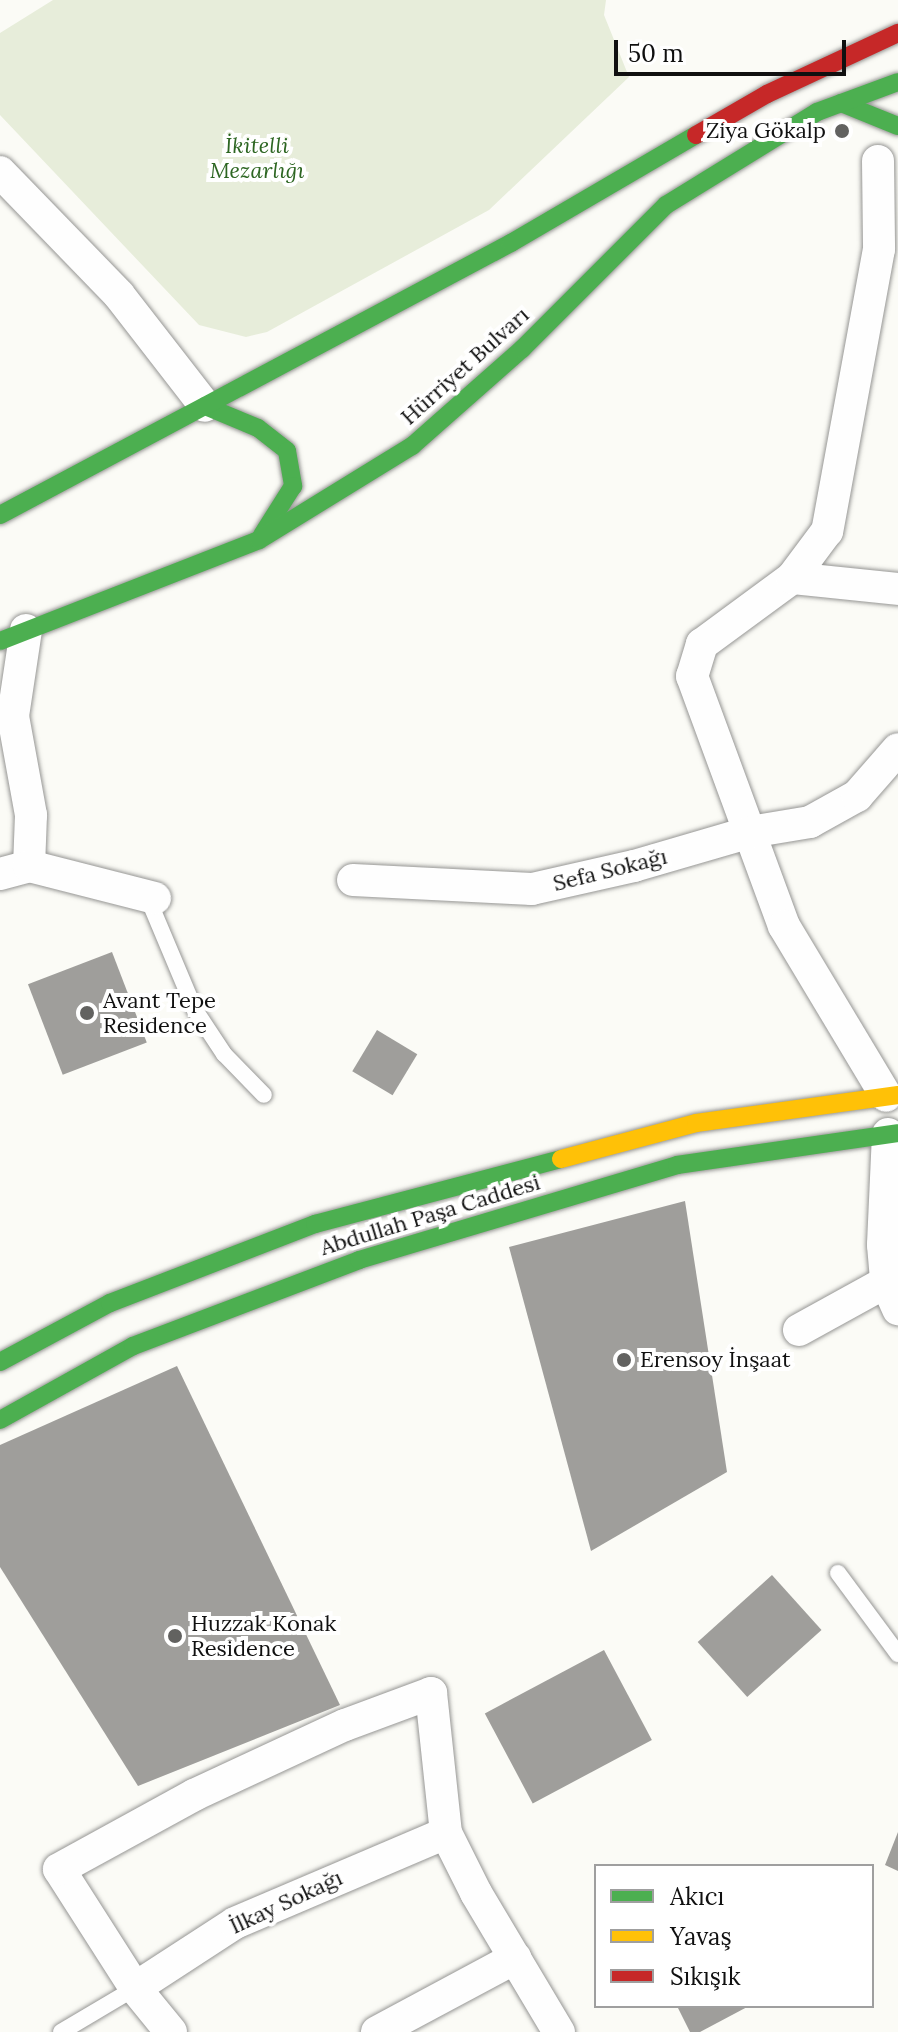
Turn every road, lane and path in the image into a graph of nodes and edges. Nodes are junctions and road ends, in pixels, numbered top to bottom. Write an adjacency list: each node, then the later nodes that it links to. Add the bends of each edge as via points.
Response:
1 (898, 33): 7 (main road, via 767,94 511,243)
2 (898, 82): 3 (main road, Hürriyet Bulvarı)
3 (841, 103): 4 (main road); 9 (main road, Hürriyet Bulvarı, via 817,112 666,205 522,349 412,446)
4 (898, 126)
5 (878, 161): 10 (street, via 879,249 827,531)
6 (0, 172): 7 (street, via 119,295)
7 (205, 406): 8 (main road); 9 (main road, via 258,428 287,451 293,486)
8 (0, 515)
9 (259, 540): 12 (main road, Hürriyet Bulvarı)
10 (792, 578): 11 (street); 14 (street, via 702,644 692,676)
11 (898, 589)
12 (9, 630): 15 (street, via 13,716 31,815)
13 (898, 749): 14 (street, Sefa Sokağı, via 857,796 810,822)
14 (750, 832): 16 (street, Sefa Sokağı, via 532,889); 19 (street, via 784,926)
15 (14, 870): 17 (street)
16 (353, 880)
17 (151, 897): 18 (lane, via 195,1010 224,1054)
18 (264, 1095)
19 (892, 1095): 23 (main road, Abdullah Paşa Caddesi, via 696,1123 315,1224 110,1303)
20 (893, 1133): 21 (street); 24 (main road, Abdullah Paşa Caddesi, via 677,1165 359,1260 133,1346)
21 (892, 1296): 22 (street)
22 (799, 1330)
23 (0, 1362)
24 (0, 1420)
25 (838, 1573): 26 (lane)
26 (898, 1654)
27 (446, 1833): 28 (street); 29 (street, İlkay Sokağı, via 235,1923); 29 (street, via 431,1693 345,1725 194,1795 59,1869)
28 (515, 1958): 32 (street); 33 (street)
29 (135, 1988): 30 (lane); 31 (street)
30 (61, 2032)
31 (171, 2032)
32 (377, 2032)
33 (559, 2032)

